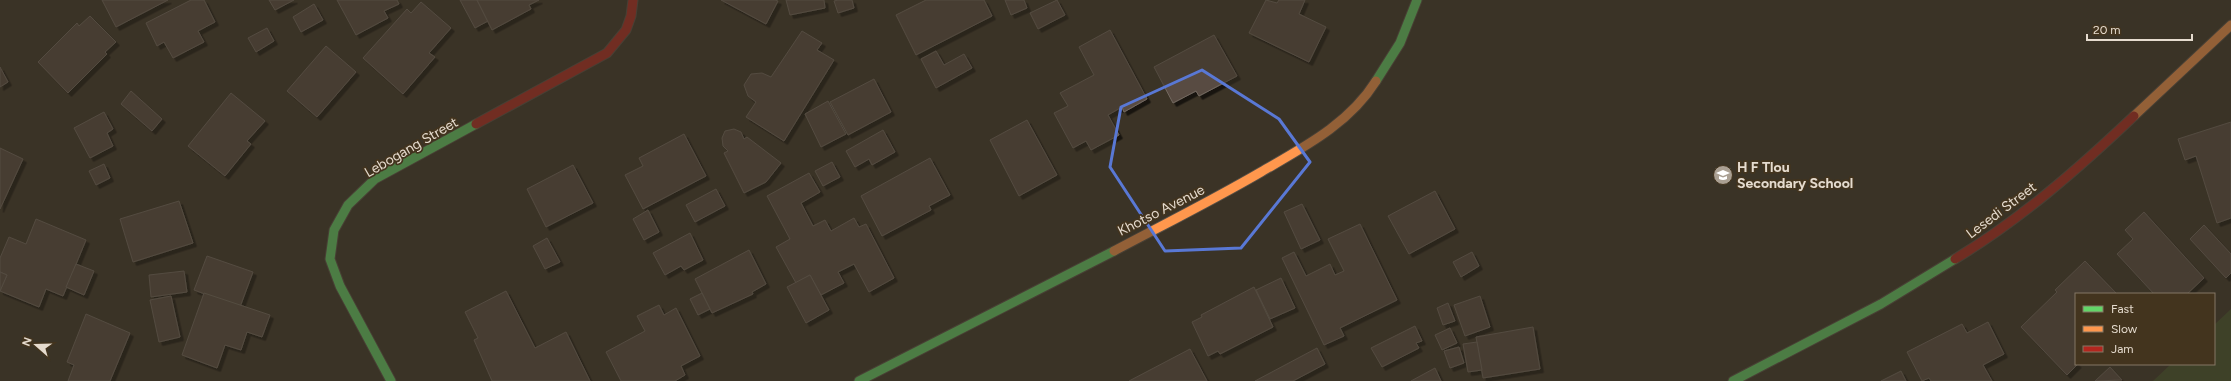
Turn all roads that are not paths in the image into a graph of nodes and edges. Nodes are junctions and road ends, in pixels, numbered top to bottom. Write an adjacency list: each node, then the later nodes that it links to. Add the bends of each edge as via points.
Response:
1 (633, 0): 4 (street, Lebogang Street, via 633,12 623,37 607,53 375,180 348,205 334,230 330,259 340,286)
2 (1417, 0): 5 (street, Khotso Avenue, via 1400,43 1364,100 1326,134 1207,203)
3 (2231, 25): 6 (street, Lesedi Street, via 2082,165 1996,234 1881,304)
4 (391, 381)
5 (859, 381)
6 (1733, 381)

